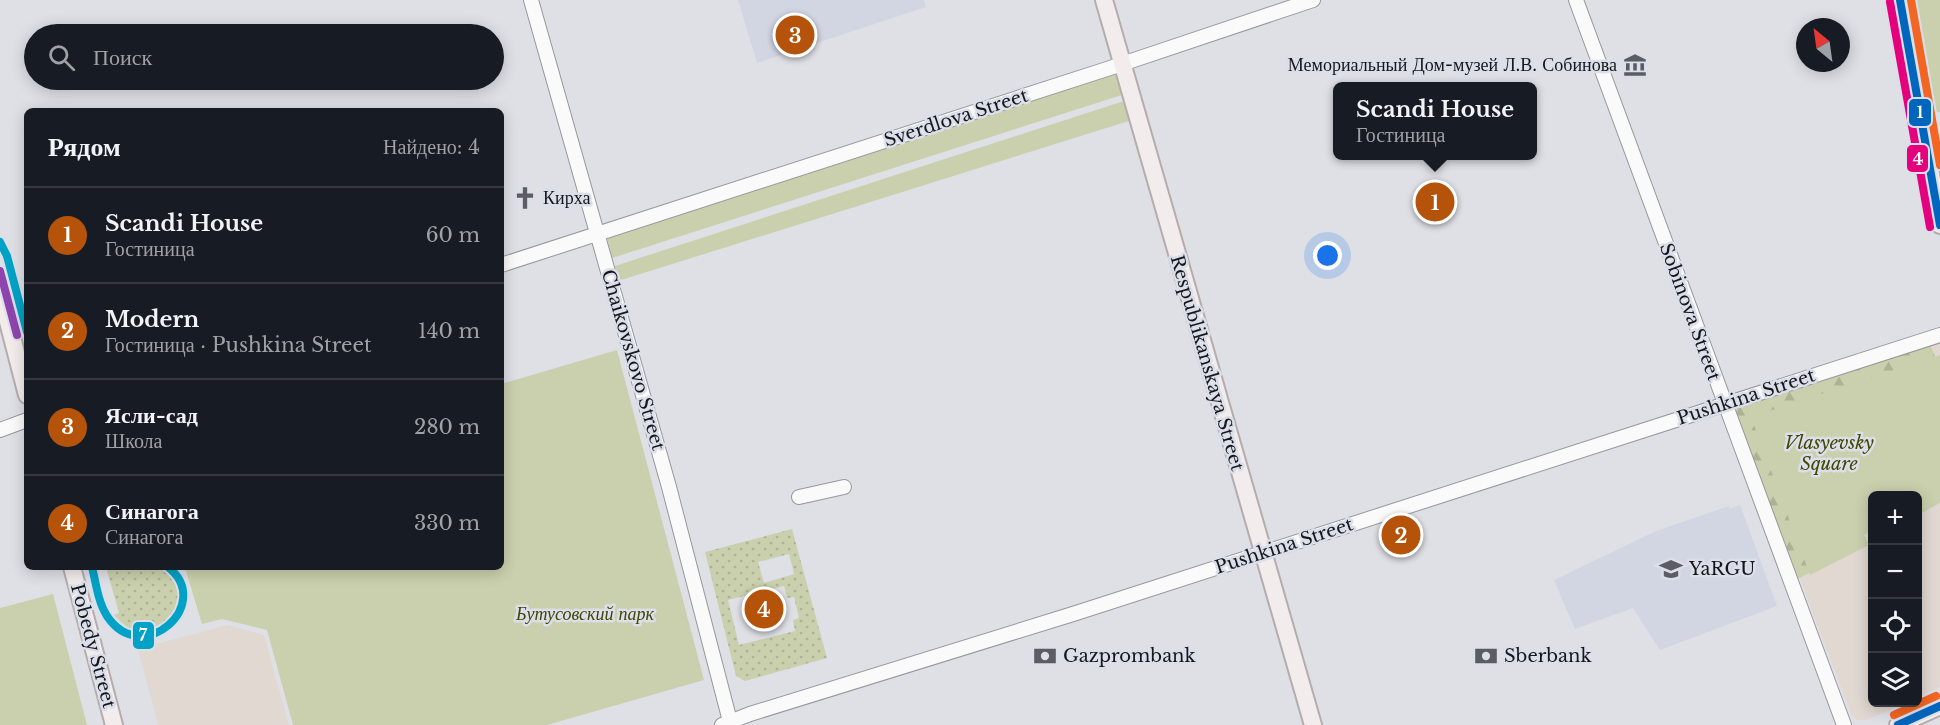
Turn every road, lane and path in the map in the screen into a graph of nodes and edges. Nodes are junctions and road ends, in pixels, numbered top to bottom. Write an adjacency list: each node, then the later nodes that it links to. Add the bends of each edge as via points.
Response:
1 (531, 0): 8 (street, Chaikovskovo Street)
2 (1104, 0): 6 (main road, Respublikanskaya Street)
3 (1313, 0): 6 (street, Sverdlova Street)
4 (1576, 0): 13 (street, Sobinova Street)
5 (1900, 0): 7 (main road)
6 (1123, 64): 8 (street, Sverdlova Street); 18 (main road, Respublikanskaya Street)
7 (1940, 225)
8 (598, 234): 9 (street, Sverdlova Street); 21 (street, Chaikovskovo Street, via 685,545)
9 (504, 264)
10 (0, 291): 12 (main road)
11 (1940, 335): 13 (street, Pushkina Street)
12 (24, 383)
13 (1724, 404): 18 (street, Pushkina Street); 24 (street, Sobinova Street)
14 (24, 421): 15 (street)
15 (0, 430)
16 (844, 487): 17 (street)
17 (799, 497)
18 (1262, 553): 21 (street, Pushkina Street); 23 (main road, Respublikanskaya Street)
19 (73, 570): 22 (main road, Pobedy Street)
20 (1940, 706): 25 (main road)
21 (728, 724)
22 (114, 725)
23 (1313, 725)
24 (1844, 725)
25 (1898, 725)

